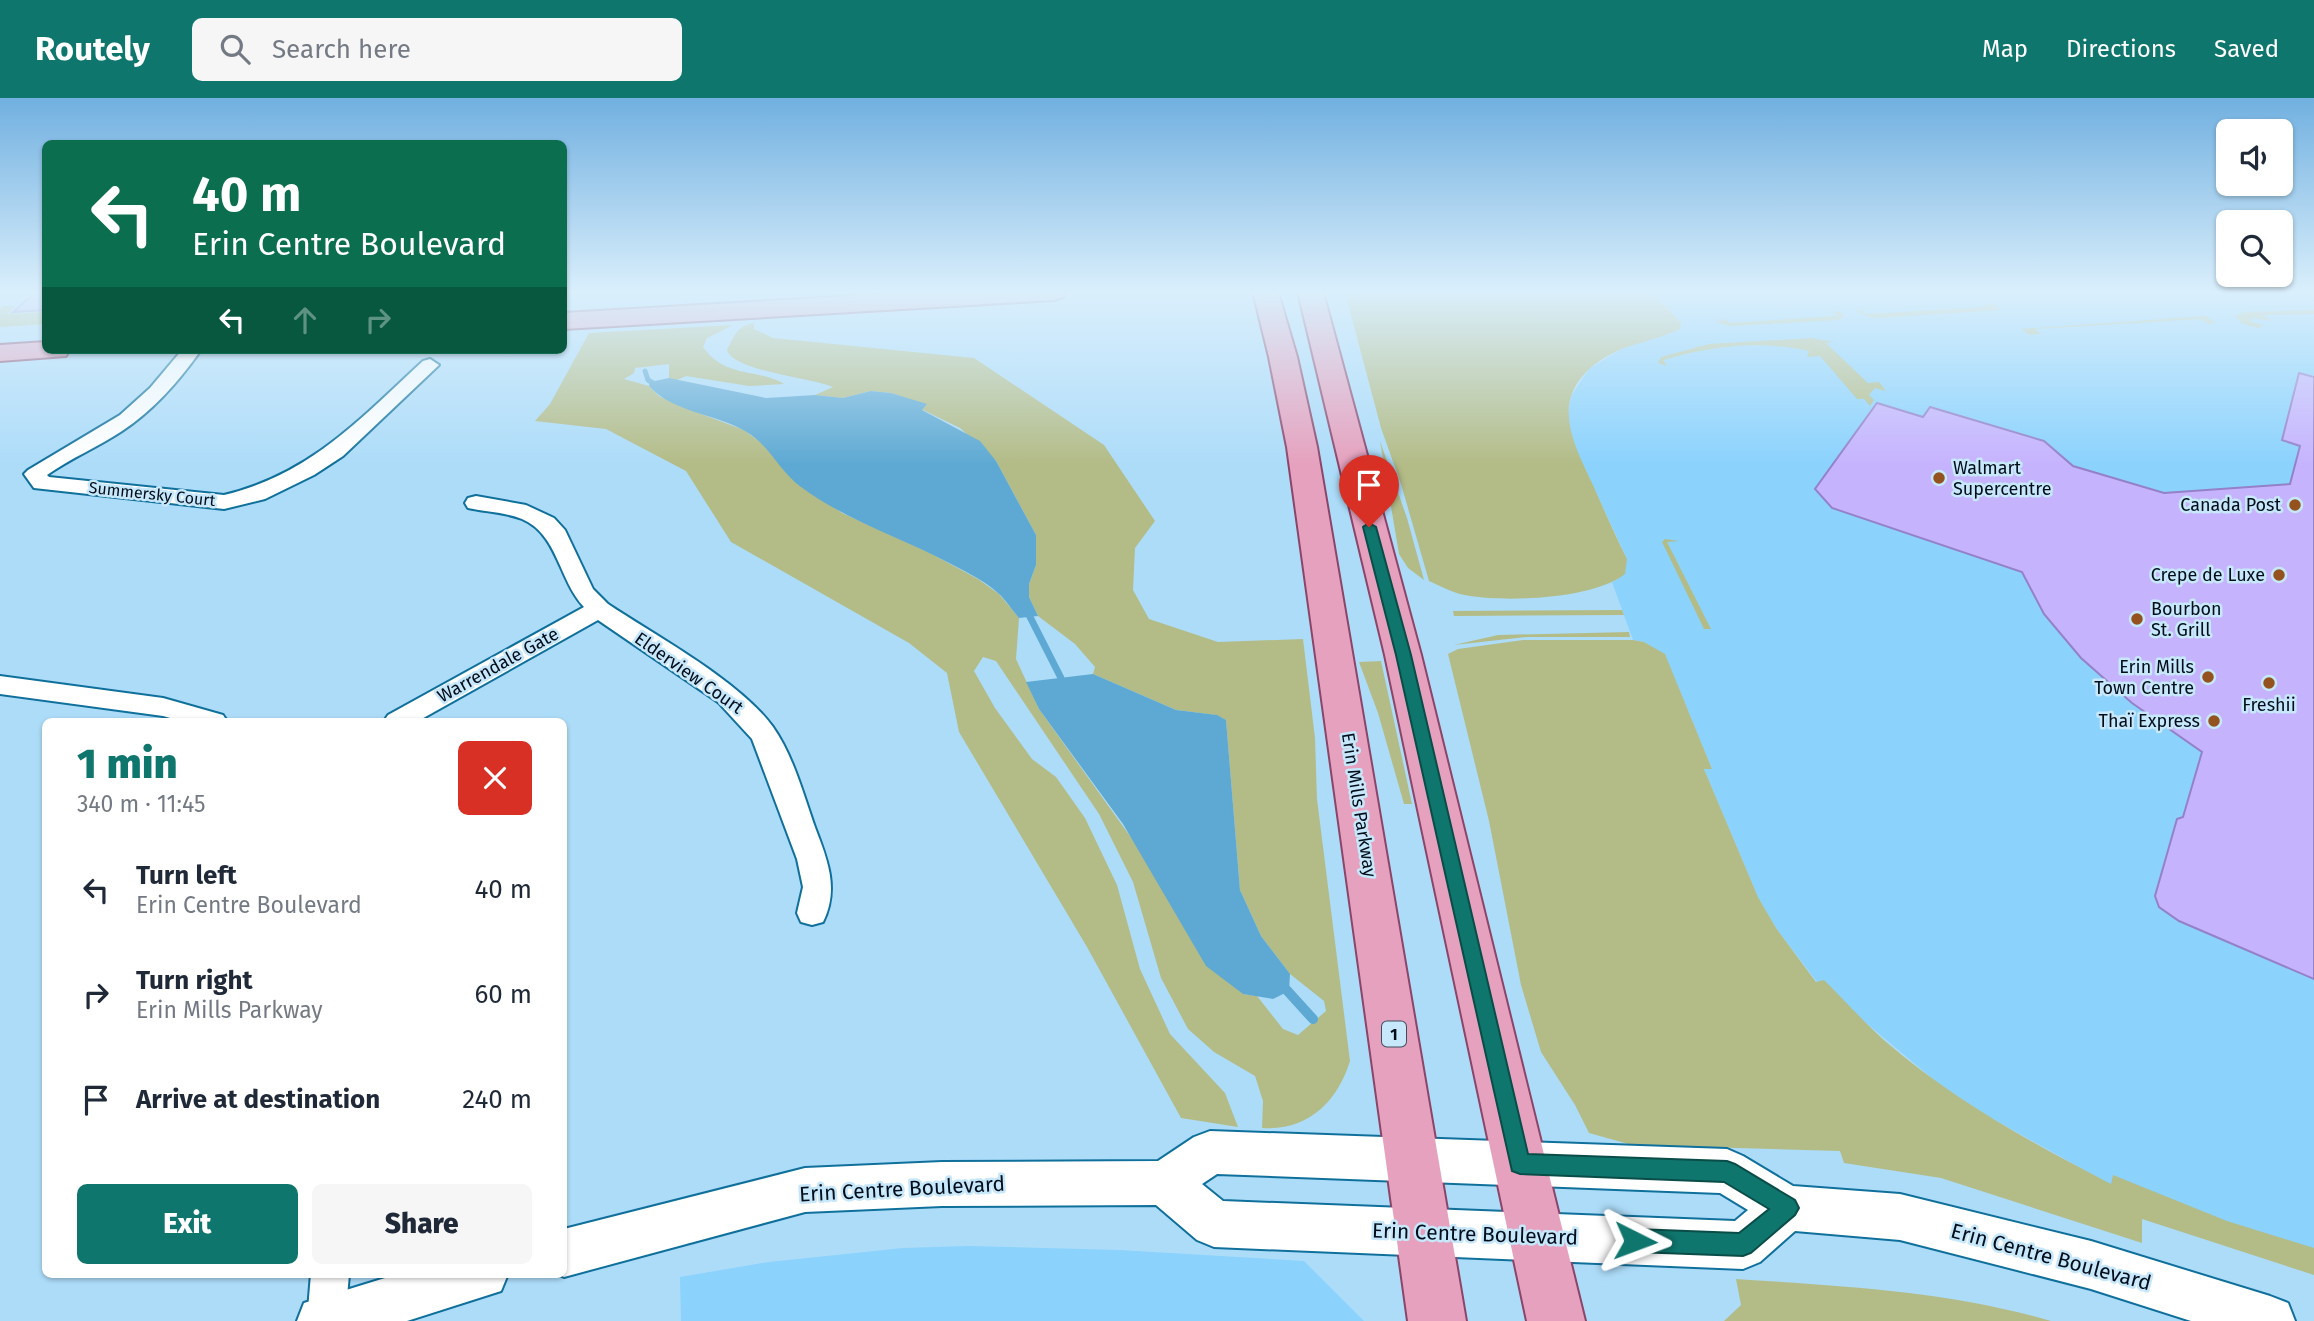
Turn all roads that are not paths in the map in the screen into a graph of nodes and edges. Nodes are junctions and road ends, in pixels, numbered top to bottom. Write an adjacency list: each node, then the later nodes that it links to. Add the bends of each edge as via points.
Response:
1 (1281, 349): 13 (main road, Erin Mills Parkway / 1, via 1302,447)
2 (1325, 349): 14 (main road, via 1403,655)
3 (42, 351): 4 (main road)
4 (0, 353)
5 (189, 354): 6 (street, Summersky Court, via 161,390 125,420 35,474 42,483 224,502 257,494 336,452)
6 (430, 365)
7 (476, 503): 8 (street, Elderview Court, via 509,507 547,523 583,592)
8 (599, 609): 11 (street, Warrendale Gate); 12 (street, Elderview Court, via 727,696 764,735 812,859 818,887)
9 (0, 685): 10 (street, via 153,705)
10 (203, 718)
11 (402, 718)
12 (812, 913)
13 (1412, 1159): 14 (street, Erin Centre Boulevard); 15 (street, Erin Centre Boulevard, via 1210,1152); 17 (main road, Erin Mills Parkway / 1)
14 (1520, 1164): 16 (street, Erin Centre Boulevard, via 1727,1171); 18 (main road)
15 (1165, 1182): 17 (street, Erin Centre Boulevard, via 1214,1224); 19 (street, Erin Centre Boulevard, via 805,1190)
16 (1787, 1208): 18 (street, Erin Centre Boulevard, via 1743,1245); 24 (street, Erin Centre Boulevard, via 1900,1217 2091,1265)
17 (1423, 1232): 18 (street, Erin Centre Boulevard); 22 (main road, Erin Mills Parkway / 1)
18 (1537, 1237): 23 (main road)
19 (567, 1252)
20 (464, 1278): 21 (street)
21 (326, 1305)
22 (1437, 1321)
23 (1556, 1321)
24 (2270, 1321)

